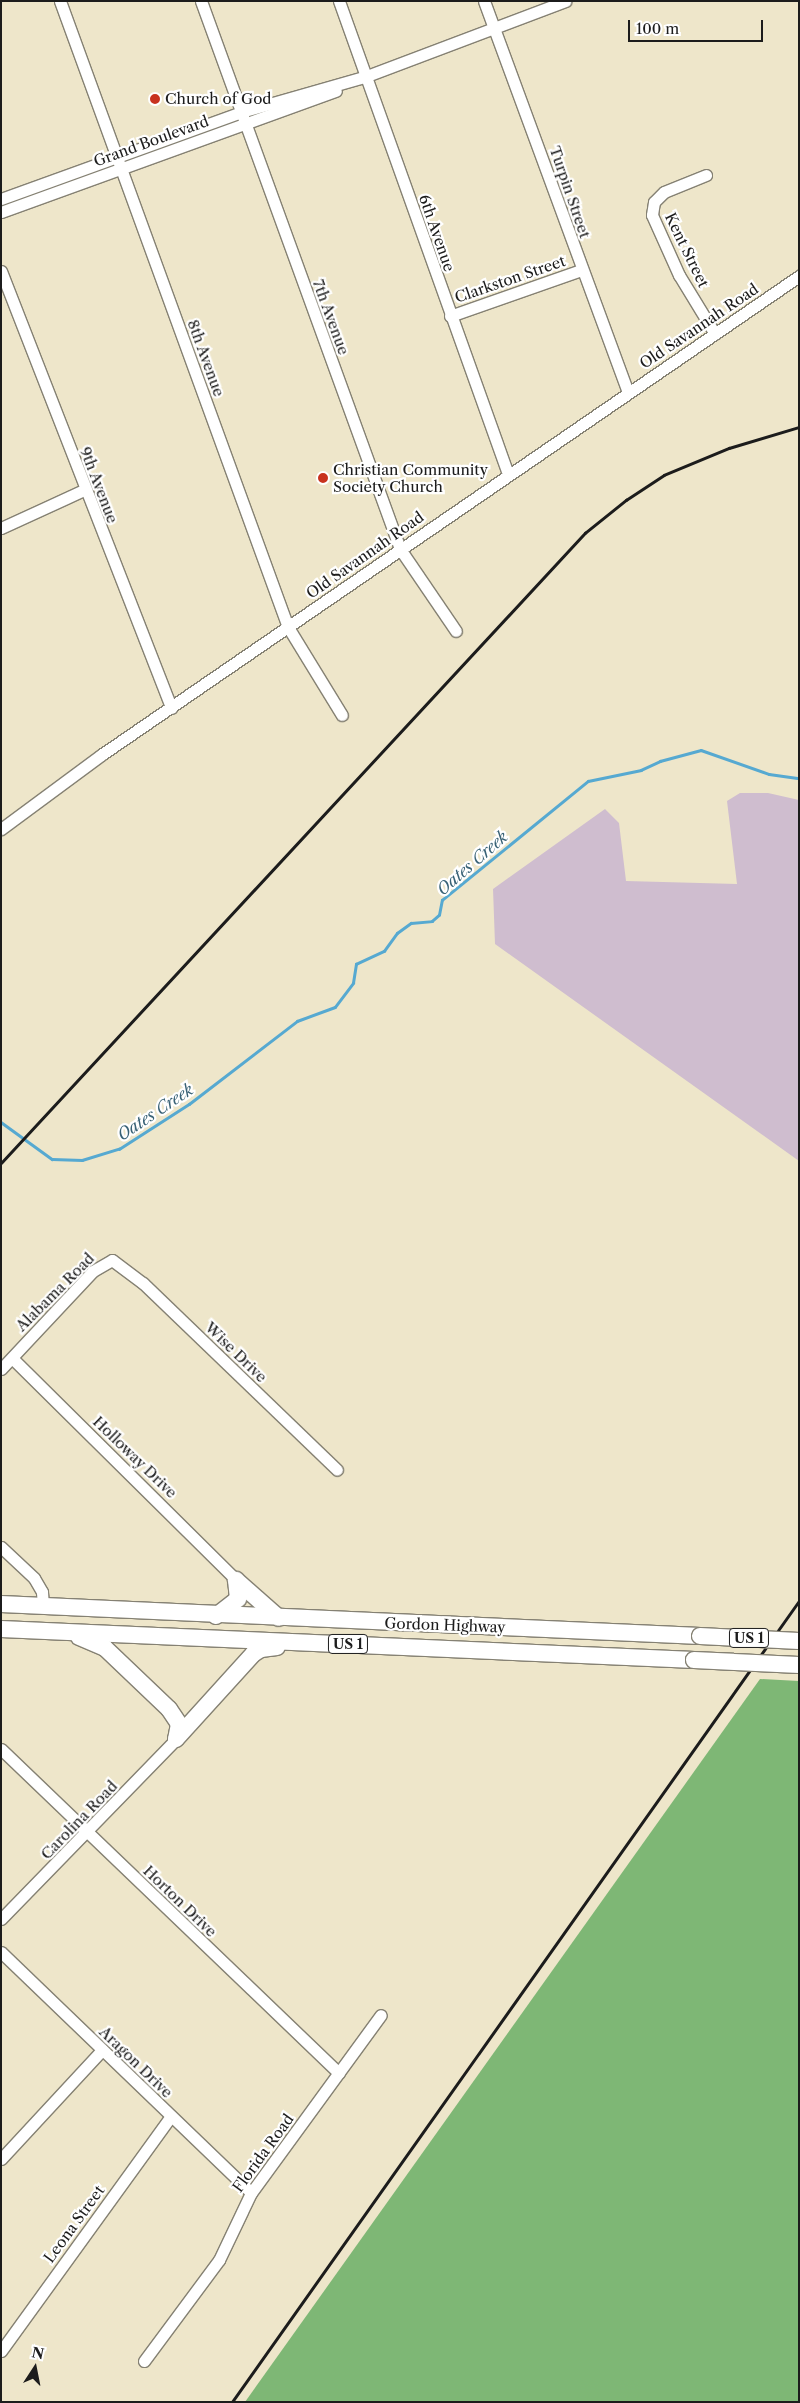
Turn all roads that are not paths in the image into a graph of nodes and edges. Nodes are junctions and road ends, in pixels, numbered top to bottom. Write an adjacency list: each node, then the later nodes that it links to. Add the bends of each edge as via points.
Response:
1 (60, 1): 10 (street, 8th Avenue)
2 (200, 1): 8 (street, 7th Avenue)
3 (339, 1): 7 (street, 6th Avenue)
4 (484, 1): 6 (street, Turpin Street)
5 (565, 1): 6 (street, Grand Boulevard)
6 (494, 30): 7 (street, Grand Boulevard); 14 (street, Turpin Street, via 541,152)
7 (367, 76): 8 (street, Grand Boulevard); 9 (street, Grand Boulevard, via 321,98); 17 (street, 6th Avenue)
8 (241, 112): 9 (street, 7th Avenue); 10 (street, Grand Boulevard)
9 (245, 123): 10 (street, Grand Boulevard); 23 (street, 7th Avenue)
10 (118, 162): 12 (street, Grand Boulevard); 13 (street, Grand Boulevard); 24 (street, 8th Avenue)
11 (706, 175): 18 (street, Kent Street, via 664,192 654,202 652,215 679,275)
12 (1, 200)
13 (1, 212)
14 (581, 270): 17 (street, Clarkston Street); 19 (street, Turpin Street)
15 (1, 271): 21 (street, 9th Avenue)
16 (799, 276): 18 (street, Old Savannah Road)
17 (450, 316): 20 (street, 6th Avenue)
18 (715, 334): 19 (street, Old Savannah Road)
19 (628, 392): 20 (street, Old Savannah Road)
20 (508, 474): 23 (street, Old Savannah Road)
21 (84, 490): 22 (street); 26 (street, 9th Avenue)
22 (1, 528)
23 (400, 549): 24 (street, Old Savannah Road); 25 (street, 7th Avenue)
24 (288, 627): 26 (street, Old Savannah Road); 27 (street, 8th Avenue)
25 (456, 631)
26 (171, 708): 28 (street, Old Savannah Road)
27 (342, 715)
28 (1, 829)
29 (112, 1260): 30 (street, Alabama Road, via 93,1271); 32 (street, Wise Drive, via 143,1283)
30 (12, 1358): 31 (street, Alabama Road); 34 (street, Holloway Drive)
31 (1, 1370)
32 (337, 1470)
33 (1, 1546): 36 (street, via 34,1578 42,1592)
34 (236, 1580): 37 (highway, via 238,1599); 38 (highway)
35 (1, 1604): 36 (highway, Gordon Highway / US 1)
36 (43, 1605): 37 (highway, Gordon Highway / US 1)
37 (216, 1616): 38 (highway, Gordon Highway / US 1)
38 (279, 1618): 41 (highway, Gordon Highway / US 1, bridge)
39 (1, 1629): 40 (highway, Gordon Highway / US 1)
40 (68, 1632): 42 (highway, Gordon Highway / US 1); 44 (highway, via 105,1648 169,1709 179,1724)
41 (799, 1641)
42 (295, 1642): 43 (highway, Gordon Highway / US 1, bridge); 44 (highway, via 261,1649 253,1654)
43 (799, 1665)
44 (176, 1739): 46 (street, Carolina Road)
45 (1, 1749): 46 (street, Horton Drive)
46 (87, 1834): 47 (street, Carolina Road); 51 (street, Horton Drive)
47 (1, 1919)
48 (1, 1952): 50 (street, Aragon Drive)
49 (381, 2016): 51 (street, Florida Road)
50 (102, 2050): 52 (street, Aragon Drive); 53 (street)
51 (339, 2073): 54 (street, Florida Road)
52 (171, 2116): 54 (street, Aragon Drive); 55 (street, Leona Street)
53 (1, 2159)
54 (251, 2193): 56 (street, Florida Road, via 219,2260)
55 (1, 2350)
56 (144, 2361)

